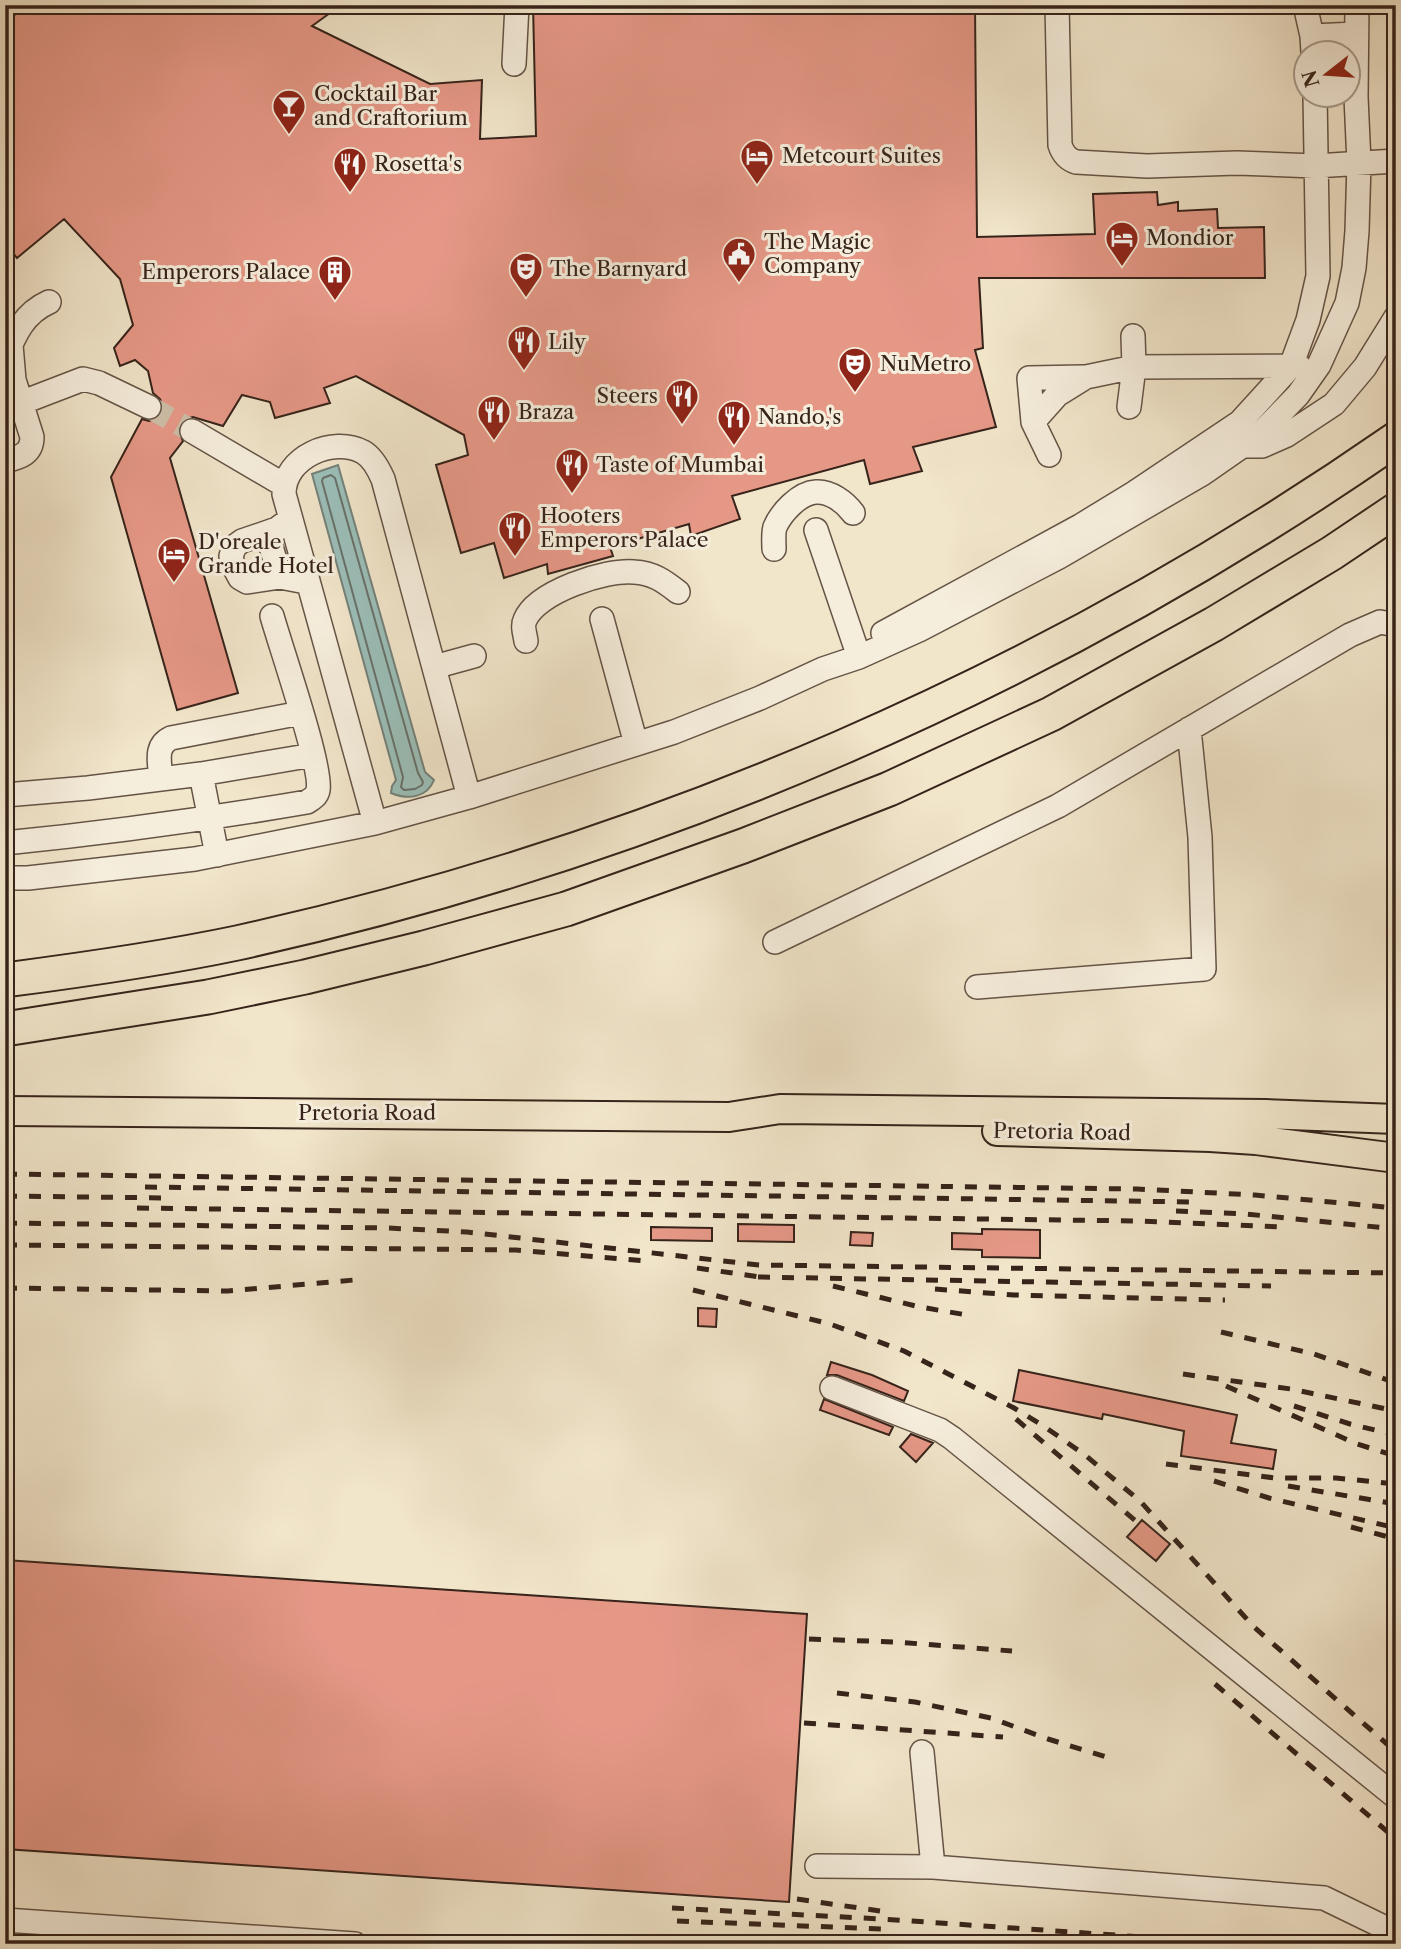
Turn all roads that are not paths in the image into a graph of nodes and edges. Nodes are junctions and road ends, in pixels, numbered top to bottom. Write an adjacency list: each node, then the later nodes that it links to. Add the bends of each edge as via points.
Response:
1 (517, 5): 8 (lane)
2 (1057, 5): 12 (lane, via 1060,145 1070,160 1147,166)
3 (1305, 5): 6 (lane)
4 (1356, 5): 5 (lane)
5 (1356, 34): 7 (lane); 11 (lane)
6 (1311, 38)
7 (1338, 38)
8 (514, 64)
9 (1315, 108): 12 (lane)
10 (1396, 161): 11 (lane)
11 (1359, 163): 12 (lane); 17 (lane, via 1354,268 1347,303)
12 (1315, 166): 18 (lane, via 1318,276)
13 (49, 302): 16 (lane, via 30,312)
14 (1396, 317): 27 (lane, via 1365,367 1334,404 1287,435 1262,446)
15 (1133, 336): 19 (lane)
16 (8, 351): 21 (lane)
17 (1319, 365): 18 (lane); 27 (lane, via 1298,395)
18 (1291, 366): 19 (lane); 44 (lane, via 1240,422 1135,493)
19 (1133, 367): 20 (lane); 23 (lane)
20 (1086, 377): 24 (lane, via 1057,395); 24 (lane, via 1029,378)
21 (13, 406): 22 (lane, via 88,380); 29 (lane, via 32,444 24,455)
22 (149, 407)
23 (1129, 407)
24 (1033, 422): 28 (lane)
25 (192, 431): 30 (lane)
26 (1396, 439): 61 (highway, via 1292,509 1108,620 909,719 687,811 512,871 333,919 235,943)
27 (1242, 447): 44 (lane, via 1059,557 919,630)
28 (1049, 455)
29 (5, 461)
30 (284, 485): 33 (lane); 46 (lane, via 297,461 321,450 353,449 369,457 383,479)
31 (1396, 510): 63 (highway, via 1214,624 1051,714 889,789 743,846 566,909 424,948 208,997)
32 (853, 513): 36 (lane, via 835,497 816,492 803,496 784,511 775,528)
33 (289, 520): 35 (lane); 38 (lane)
34 (816, 530): 44 (lane)
35 (267, 533): 37 (lane); 37 (lane, via 235,546 233,565 247,582)
36 (774, 549)
37 (280, 577): 38 (lane)
38 (306, 582): 56 (lane)
39 (678, 592): 43 (lane, via 658,577 632,571 574,584 548,594 533,607 523,624)
40 (272, 616): 47 (lane)
41 (602, 619): 49 (lane)
42 (1396, 625): 48 (lane, via 1380,622 1350,635)
43 (526, 641)
44 (856, 653): 49 (lane, via 760,698)
45 (474, 656): 46 (lane)
46 (434, 667): 54 (lane)
47 (301, 713): 50 (lane); 52 (lane, via 171,738 160,747)
48 (1189, 729): 60 (lane, via 1059,806); 62 (lane, via 1200,837 1204,969)
49 (636, 744): 54 (lane)
50 (313, 755): 51 (lane); 55 (lane, via 318,792 307,802)
51 (201, 774): 52 (lane); 55 (lane)
52 (161, 779): 53 (lane)
53 (5, 795)
54 (469, 797): 56 (lane)
55 (210, 819): 57 (lane); 58 (lane)
56 (374, 823): 58 (lane)
57 (5, 843)
58 (216, 855): 59 (lane)
59 (5, 878)
60 (775, 942)
61 (5, 980)
62 (977, 987)
63 (5, 1029)
64 (5, 1111): 66 (main road, Pretoria Road)
65 (1396, 1111): 67 (main road)
66 (729, 1117): 67 (main road, Pretoria Road, via 780,1109); 69 (main road, Pretoria Road, via 779,1128 1210,1137)
67 (1353, 1117): 68 (main road, Pretoria Road)
68 (1396, 1119)
69 (1396, 1158)
70 (832, 1388): 72 (lane, via 953,1438)
71 (922, 1752): 74 (lane)
72 (1396, 1797)
73 (817, 1866): 74 (lane)
74 (933, 1867): 76 (lane, via 1325,1898)
75 (5, 1920): 77 (lane)
76 (1396, 1933)
77 (355, 1944)

